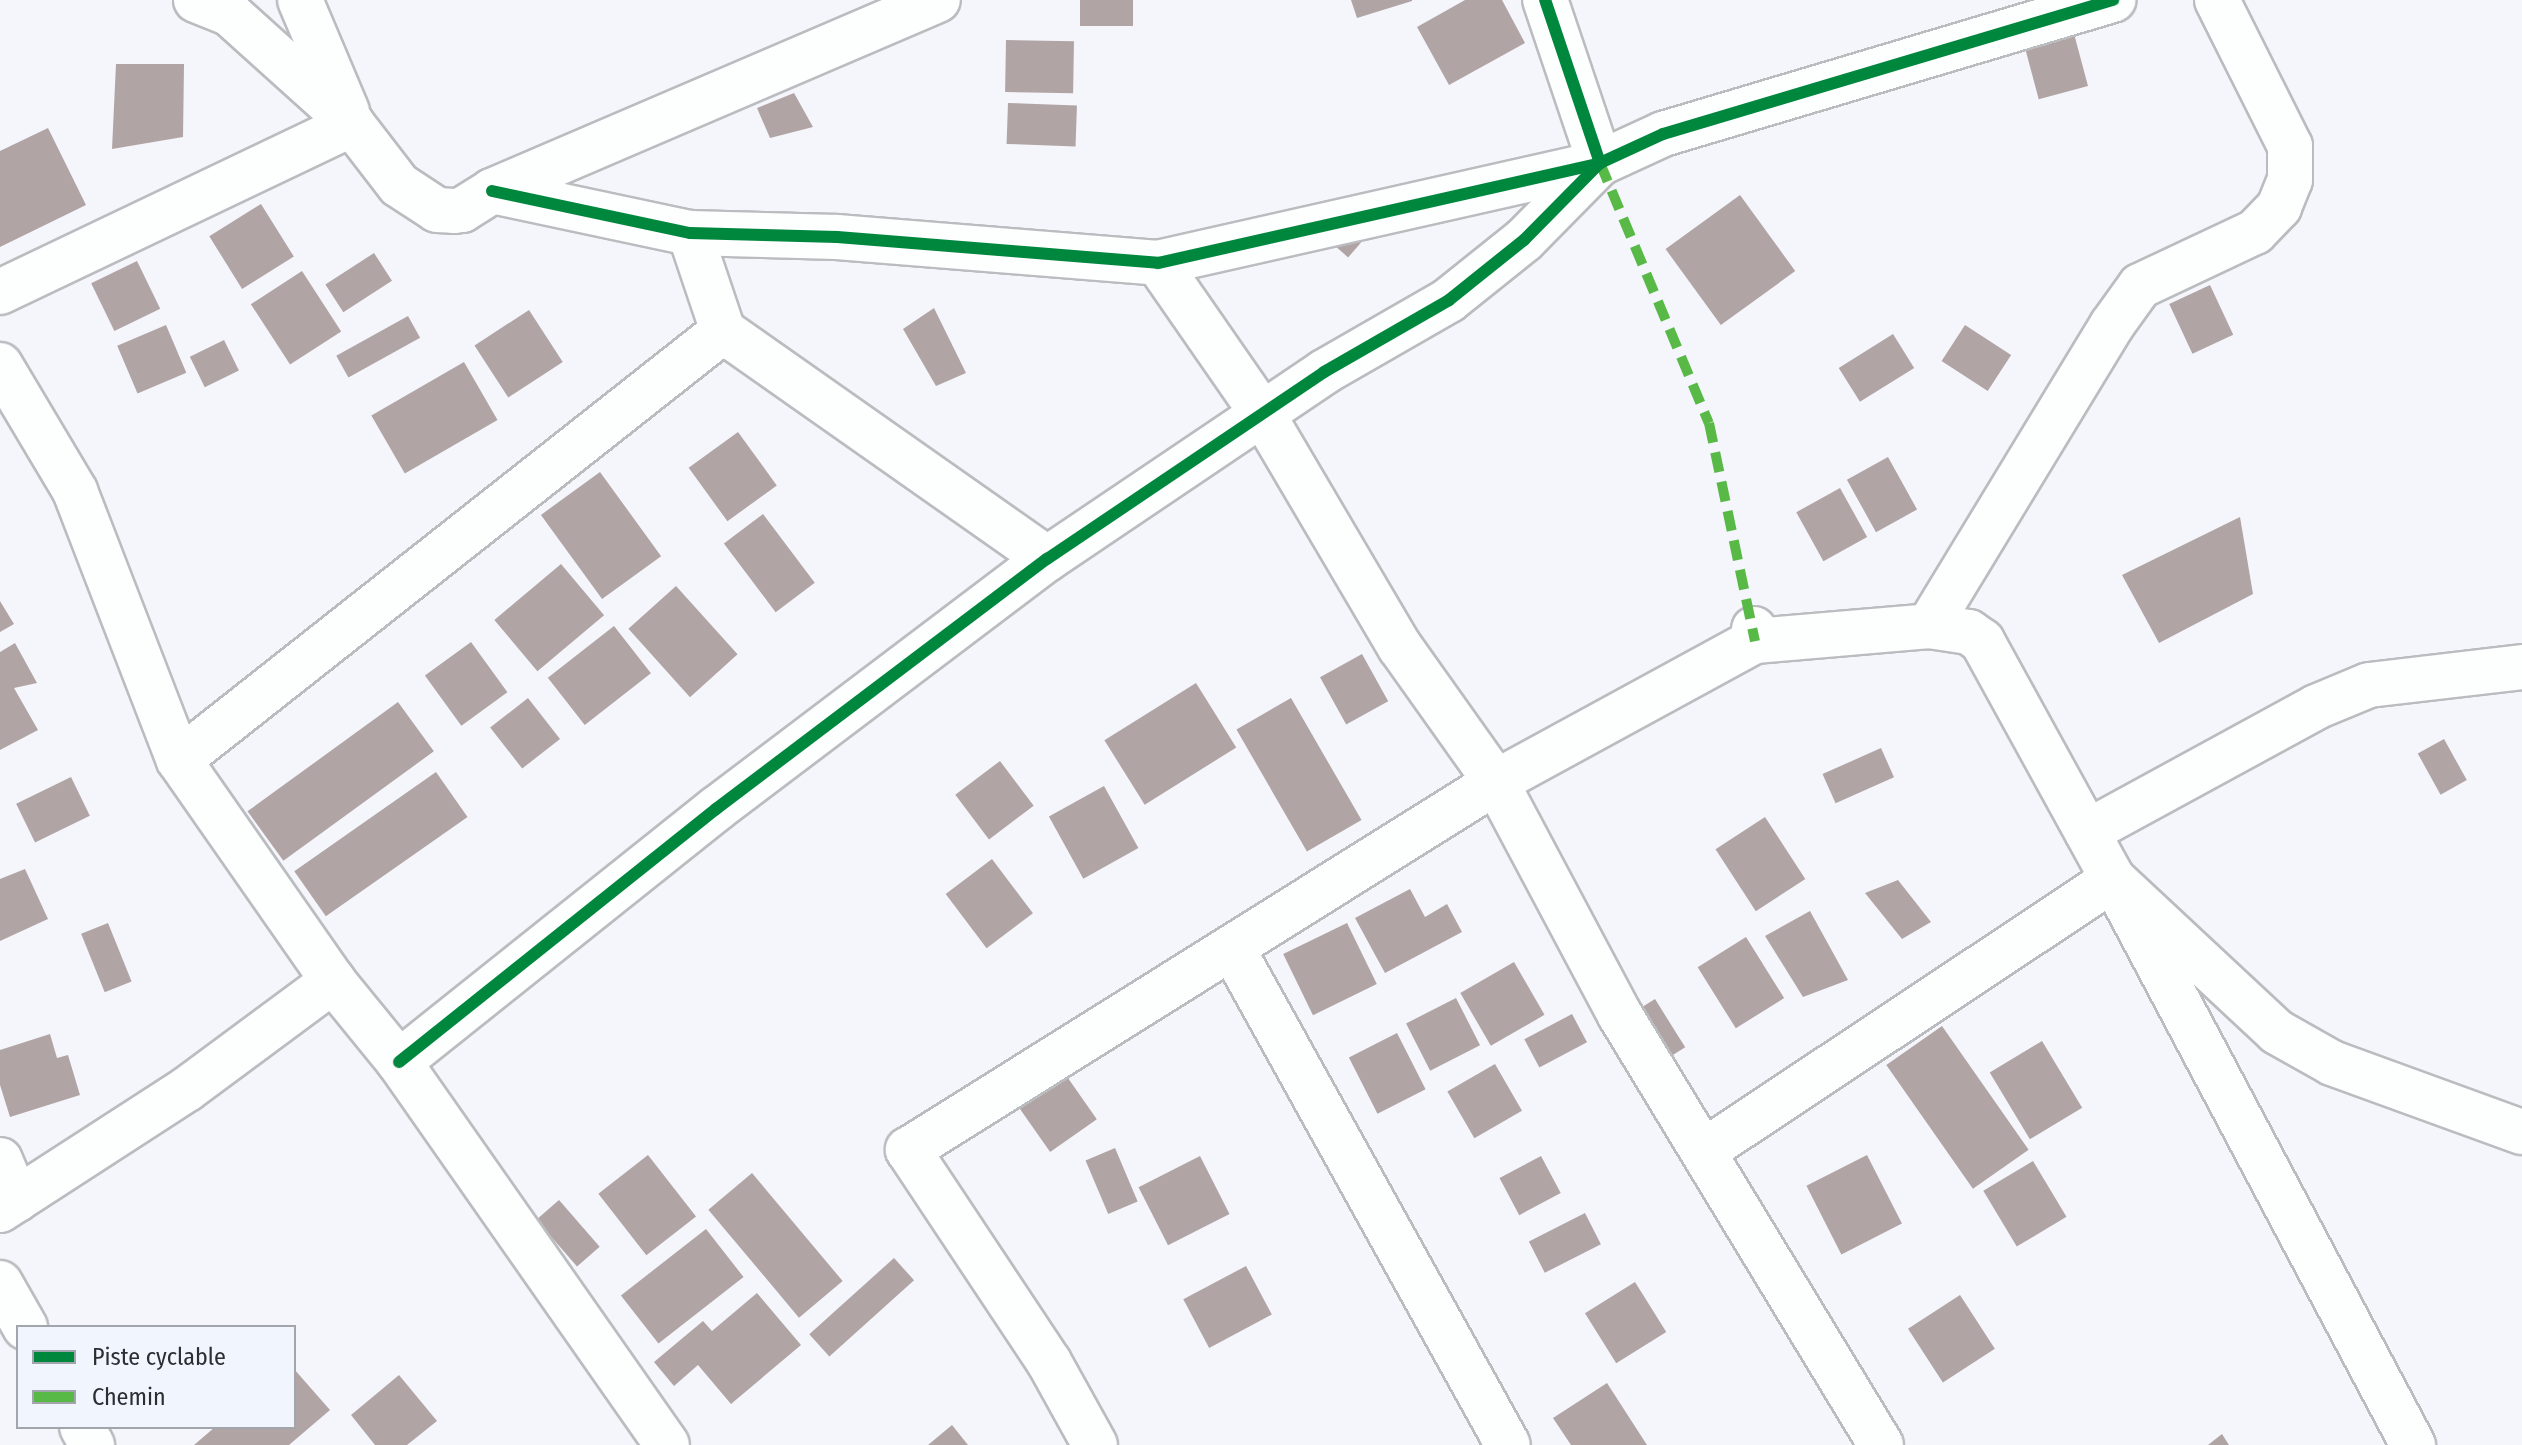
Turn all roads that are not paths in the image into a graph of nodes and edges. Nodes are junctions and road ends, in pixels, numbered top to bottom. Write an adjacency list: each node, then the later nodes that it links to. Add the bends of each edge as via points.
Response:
1 (196, 0): 7 (street, via 230,14)
2 (300, 0): 7 (street)
3 (938, 0): 9 (street)
4 (1545, 0): 8 (street)
5 (2113, 0): 8 (street, via 1663,134)
6 (2217, 0): 17 (street, via 2290,146 2290,180 2279,207 2255,232 2140,286)
7 (352, 124): 9 (street, via 399,185 437,210 462,210); 12 (street)
8 (1600, 163): 11 (street); 15 (street, via 1524,240 1449,300)
9 (492, 191): 10 (street)
10 (690, 233): 11 (street, via 837,237); 13 (street)
11 (1158, 263): 15 (street)
12 (0, 292)
13 (723, 331): 16 (street); 19 (street)
14 (0, 365): 19 (street, via 75,491)
15 (1262, 413): 16 (street); 20 (street, via 1400,647)
16 (1047, 559): 25 (street, via 716,809)
17 (1929, 626): 20 (street, via 1755,635); 21 (street, via 1969,632 1982,641)
18 (2522, 667): 21 (street, via 2369,685 2316,707)
19 (179, 760): 24 (street)
20 (1496, 782): 23 (street); 27 (street, via 1620,1015)
21 (2087, 832): 22 (street)
22 (2113, 879): 26 (street, via 2277,1032 2332,1063); 27 (street); 36 (street)
23 (1232, 948): 33 (street, via 908,1150 1049,1362); 34 (street)
24 (333, 981): 25 (street); 29 (street, via 187,1089)
25 (399, 1062): 32 (street)
26 (2522, 1132)
27 (1704, 1151): 35 (street)
28 (0, 1160): 29 (street)
29 (8, 1205)
30 (0, 1283): 31 (street)
31 (24, 1325)
32 (667, 1445)
33 (1095, 1445)
34 (1508, 1445)
35 (1881, 1445)
36 (2413, 1445)

